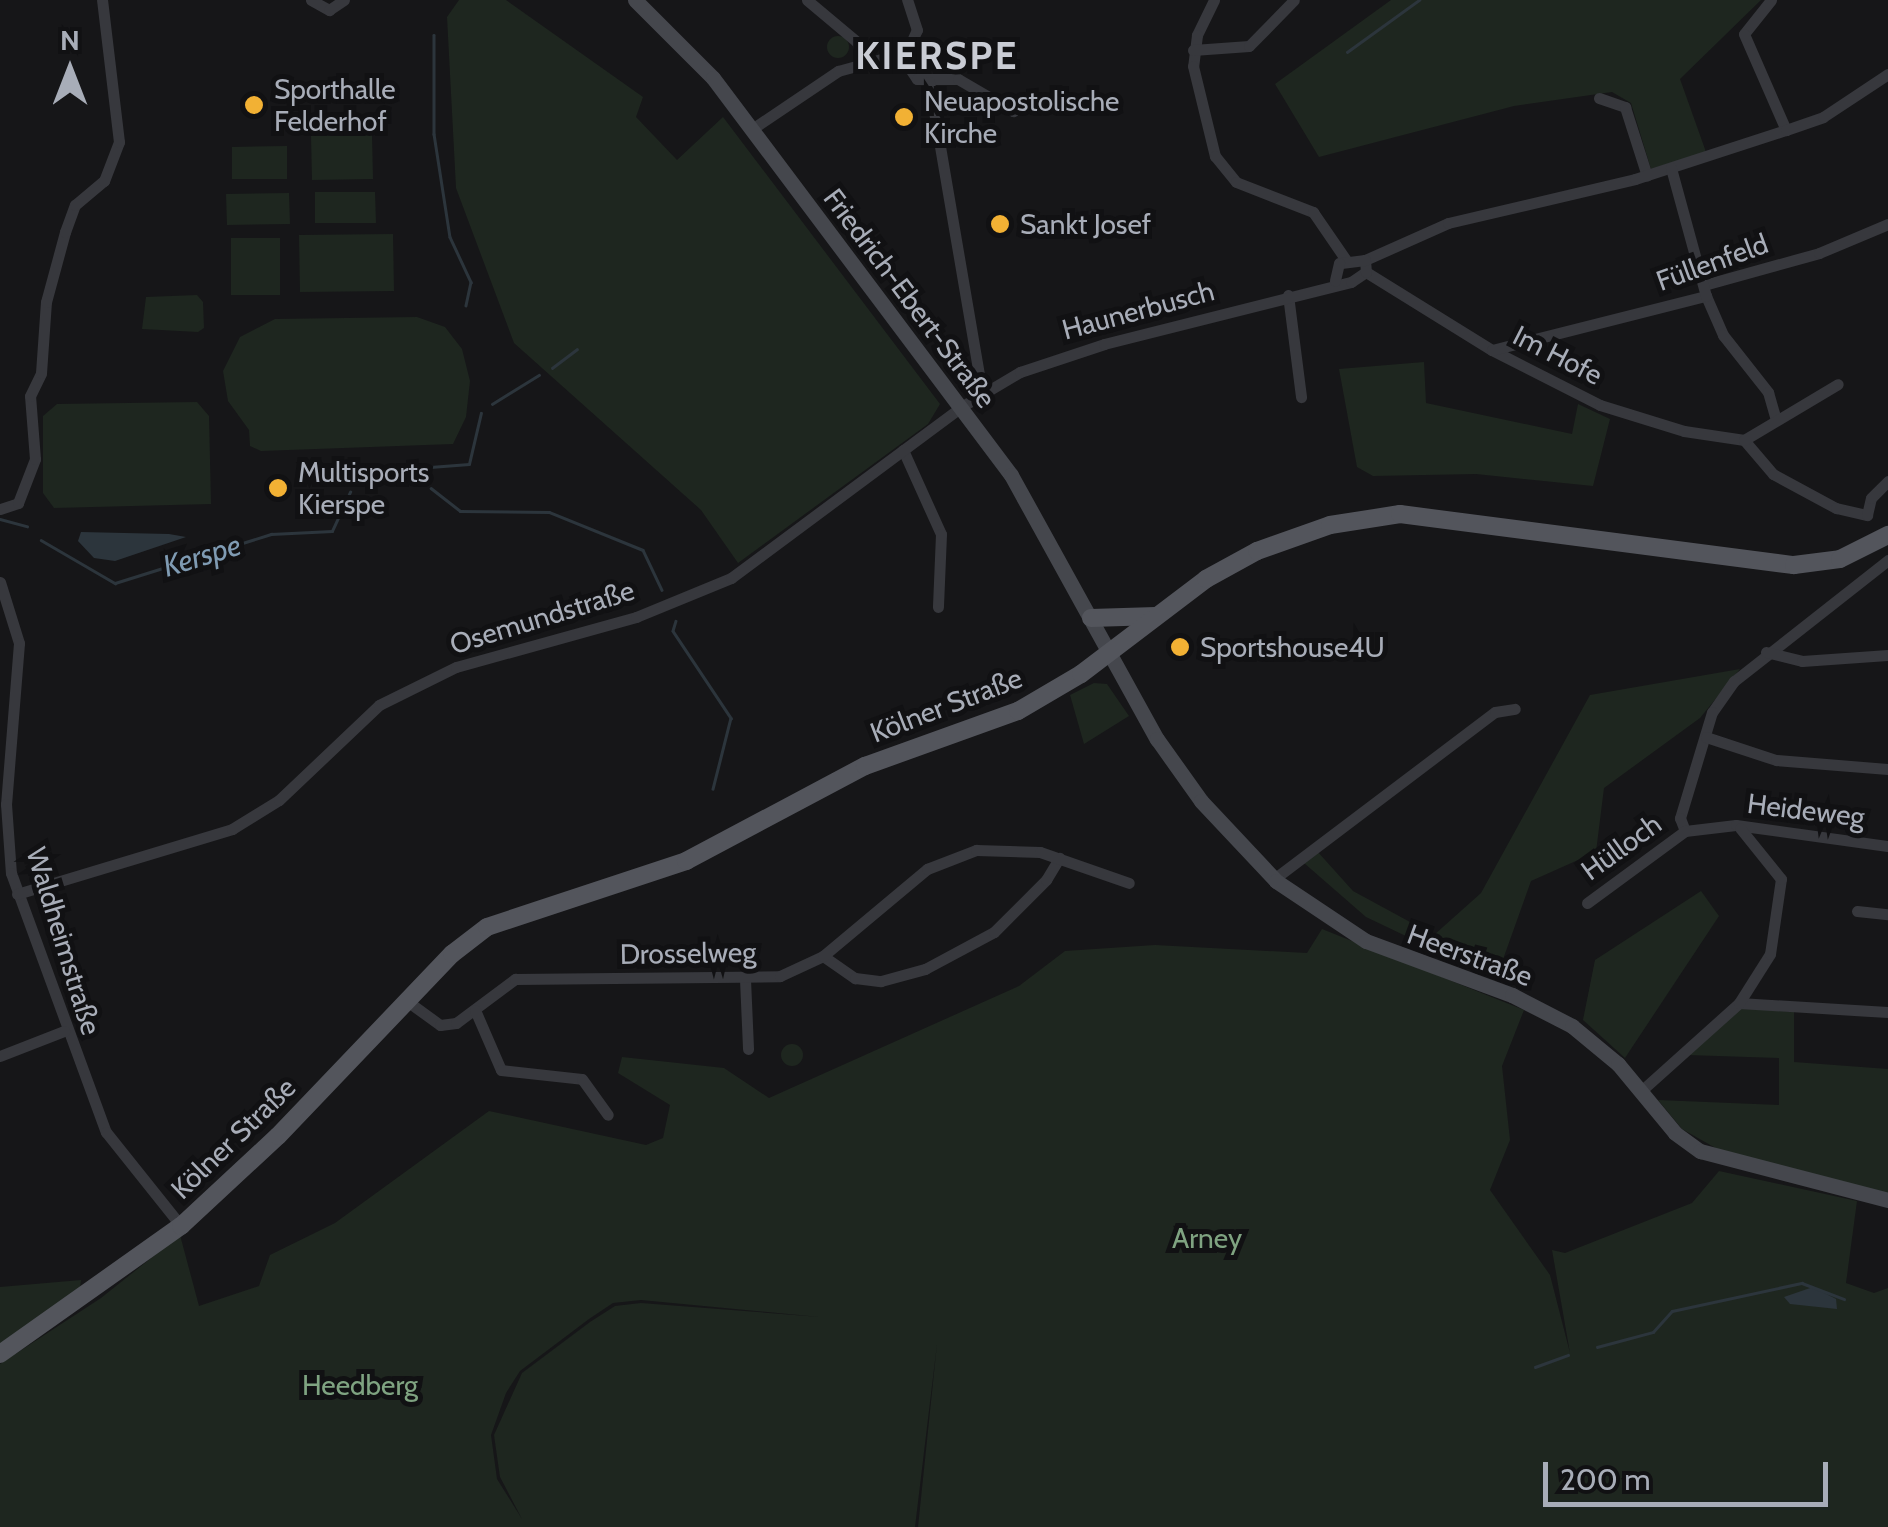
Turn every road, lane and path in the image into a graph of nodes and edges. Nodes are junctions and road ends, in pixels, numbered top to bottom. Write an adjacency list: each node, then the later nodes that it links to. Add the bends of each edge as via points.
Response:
1 (102, 0): 36 (street, via 118,142 104,181 76,205 66,232 46,302 41,373 30,396 35,459 18,503)
2 (311, 0): 3 (street, via 329,10)
3 (344, 0)
4 (635, 0): 17 (main road, Friedrich-Ebert-Straße, via 689,48)
5 (807, 0): 12 (street, via 857,42)
6 (907, 0): 11 (street, via 916,39)
7 (1214, 0): 10 (street)
8 (1294, 0): 10 (street, via 1249,46)
9 (1771, 0): 18 (street, via 1744,34)
10 (1193, 50): 22 (street, via 1210,137 1226,173 1313,212)
11 (900, 54): 12 (street); 14 (street, via 909,74)
12 (863, 60): 17 (street)
13 (1888, 74): 18 (street, via 1823,116)
14 (928, 82): 16 (street, via 958,79 1013,111); 29 (street)
15 (1599, 98): 20 (street, via 1625,106)
16 (1030, 102)
17 (752, 129): 31 (main road, Friedrich-Ebert-Straße)
18 (1786, 130): 19 (street)
19 (1670, 168): 20 (street); 25 (street)
20 (1647, 176): 23 (street, via 1448,223)
21 (1888, 224): 25 (street, Füllenfeld)
22 (1346, 260): 23 (street); 24 (street, via 1334,268)
23 (1365, 266): 24 (street, Haunerbusch, via 1351,282); 27 (street, Im Hofe)
24 (1335, 281): 26 (street, Haunerbusch)
25 (1705, 291): 27 (street, Füllenfeld); 32 (street, via 1723,334 1768,392)
26 (1288, 295): 29 (street, Haunerbusch, via 1059,357); 30 (street)
27 (1492, 350): 33 (street, Im Hofe, via 1644,421)
28 (1838, 384): 32 (street)
29 (982, 393): 31 (street, Haunerbusch)
30 (1301, 397)
31 (961, 407): 34 (street, Osemundstraße); 43 (main road, Friedrich-Ebert-Straße, via 1012,475)
32 (1775, 418): 33 (street)
33 (1744, 440): 37 (street, via 1751,455 1796,488)
34 (902, 450): 41 (street, via 941,534); 56 (street, Osemundstraße, via 722,583 636,617 456,667 378,705 279,800 232,829)
35 (1888, 482): 37 (street)
36 (0, 509)
37 (1868, 509): 38 (street)
38 (1886, 536): 42 (main road, Kölner Straße, via 1840,559 1794,564 1379,515 1258,551)
39 (1888, 560): 44 (street)
40 (0, 582): 56 (street, Waldheimstraße, via 20,644 6,824)
41 (938, 607)
42 (1156, 616): 43 (main road); 45 (main road, Kölner Straße)
43 (1091, 618): 45 (main road, Friedrich-Ebert-Straße)
44 (1766, 652): 46 (street, via 1802,661); 48 (street, via 1723,696)
45 (1109, 653): 54 (main road, Heerstraße, via 1176,768); 62 (main road, Kölner Straße, via 1018,711 865,766 708,851 488,926)
46 (1888, 654)
47 (1515, 709): 54 (street, via 1495,712)
48 (1706, 737): 49 (street, via 1776,760); 51 (street, via 1686,794)
49 (1888, 770)
50 (1736, 825): 51 (street, Heideweg); 52 (street, Heideweg); 63 (street, via 1770,856 1782,879 1770,954)
51 (1685, 830): 57 (street, Hülloch)
52 (1888, 846)
53 (1059, 858): 55 (street, Drosselweg); 60 (street, Drosselweg, via 1011,848 976,850 927,869); 60 (street, via 994,932 925,969 868,980)
54 (1274, 879): 69 (main road, Heerstraße, via 1366,942 1548,1011 1596,1043)
55 (1129, 883)
56 (18, 894): 66 (street, Waldheimstraße)
57 (1587, 903)
58 (1857, 911): 59 (street)
59 (1888, 914)
60 (823, 956): 61 (street, Drosselweg, via 780,976)
61 (745, 980): 64 (street, Drosselweg, via 515,978); 67 (street)
62 (407, 1002): 64 (street, Drosselweg, via 440,1025 456,1024); 72 (main road, Kölner Straße)
63 (1739, 1003): 65 (street); 69 (street)
64 (474, 1010): 70 (street, via 500,1070 582,1079)
65 (1888, 1012)
66 (64, 1031): 68 (street); 72 (street, Waldheimstraße, via 115,1148)
67 (748, 1049)
68 (0, 1056)
69 (1641, 1091): 71 (main road, Heerstraße, via 1674,1133 1700,1151)
70 (608, 1115)
71 (1888, 1200)
72 (181, 1226): 73 (main road, Kölner Straße)
73 (0, 1354)

